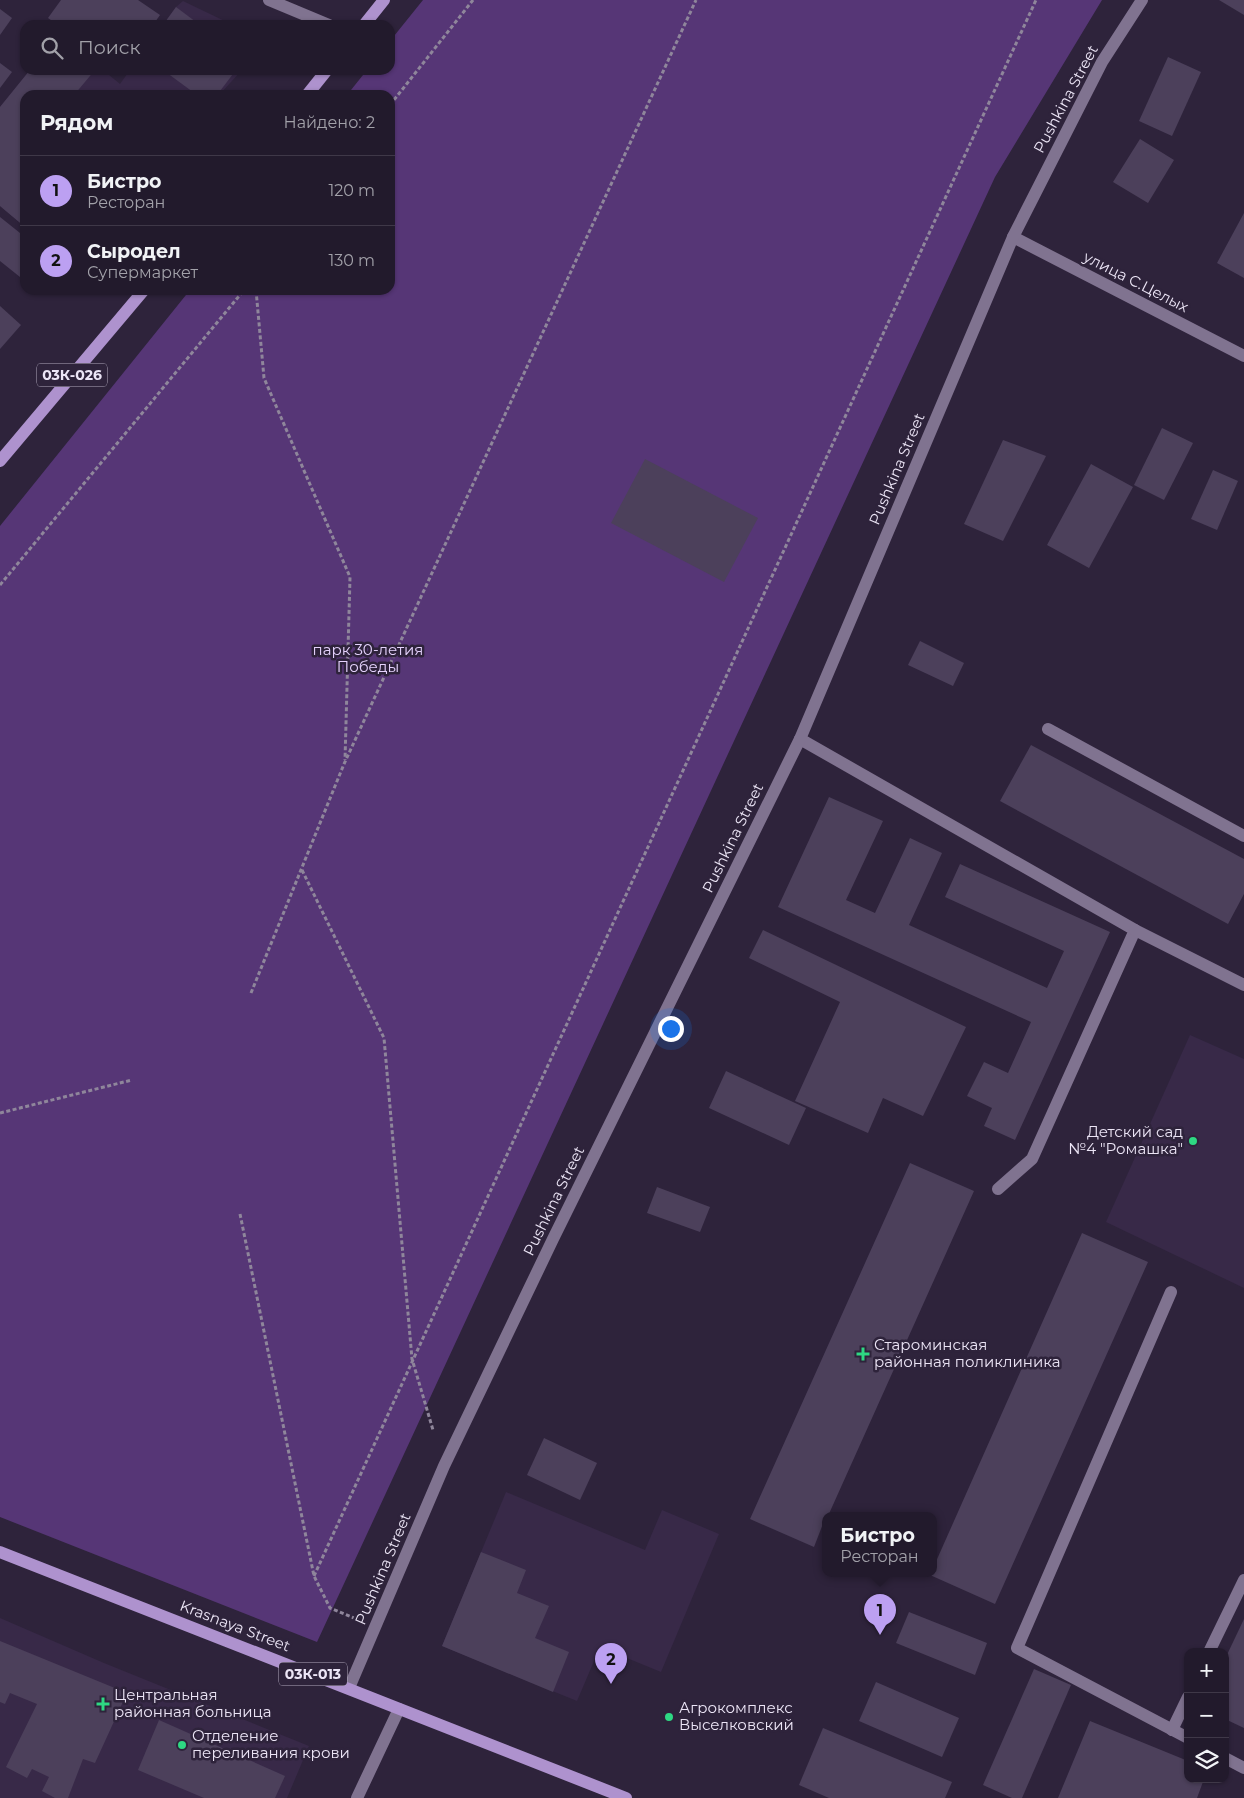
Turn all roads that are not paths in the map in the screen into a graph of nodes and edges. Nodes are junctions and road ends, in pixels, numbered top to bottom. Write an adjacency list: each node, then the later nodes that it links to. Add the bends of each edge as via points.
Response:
1 (269, 0): 4 (street)
2 (384, 0): 5 (main road)
3 (1142, 0): 8 (street, Pushkina Street, via 1102,62)
4 (317, 20)
5 (368, 20)
6 (323, 75): 7 (main road)
7 (310, 90)
8 (1014, 237): 10 (street, улица С.Целых); 13 (street, Pushkina Street)
9 (140, 295): 11 (main road, 03К-026)
10 (1244, 356)
11 (0, 461)
12 (1048, 729): 14 (street)
13 (800, 739): 15 (street); 22 (street, Pushkina Street, via 444,1466)
14 (1244, 836)
15 (1135, 930): 16 (street); 17 (street, via 1032,1159)
16 (1244, 986)
17 (998, 1189)
18 (1171, 1292): 25 (street, via 1017,1648)
19 (0, 1552): 22 (main road, Krasnaya Street / 03К-013)
20 (1244, 1580): 21 (street)
21 (1212, 1648)
22 (349, 1688): 24 (main road, Krasnaya Street / 03К-013)
23 (1184, 1705): 25 (street)
24 (399, 1709): 29 (street); 30 (main road, Krasnaya Street / 03К-013)
25 (1172, 1730): 26 (street)
26 (1184, 1736)
27 (1229, 1760): 28 (street)
28 (1244, 1768)
29 (357, 1798)
30 (626, 1798)

